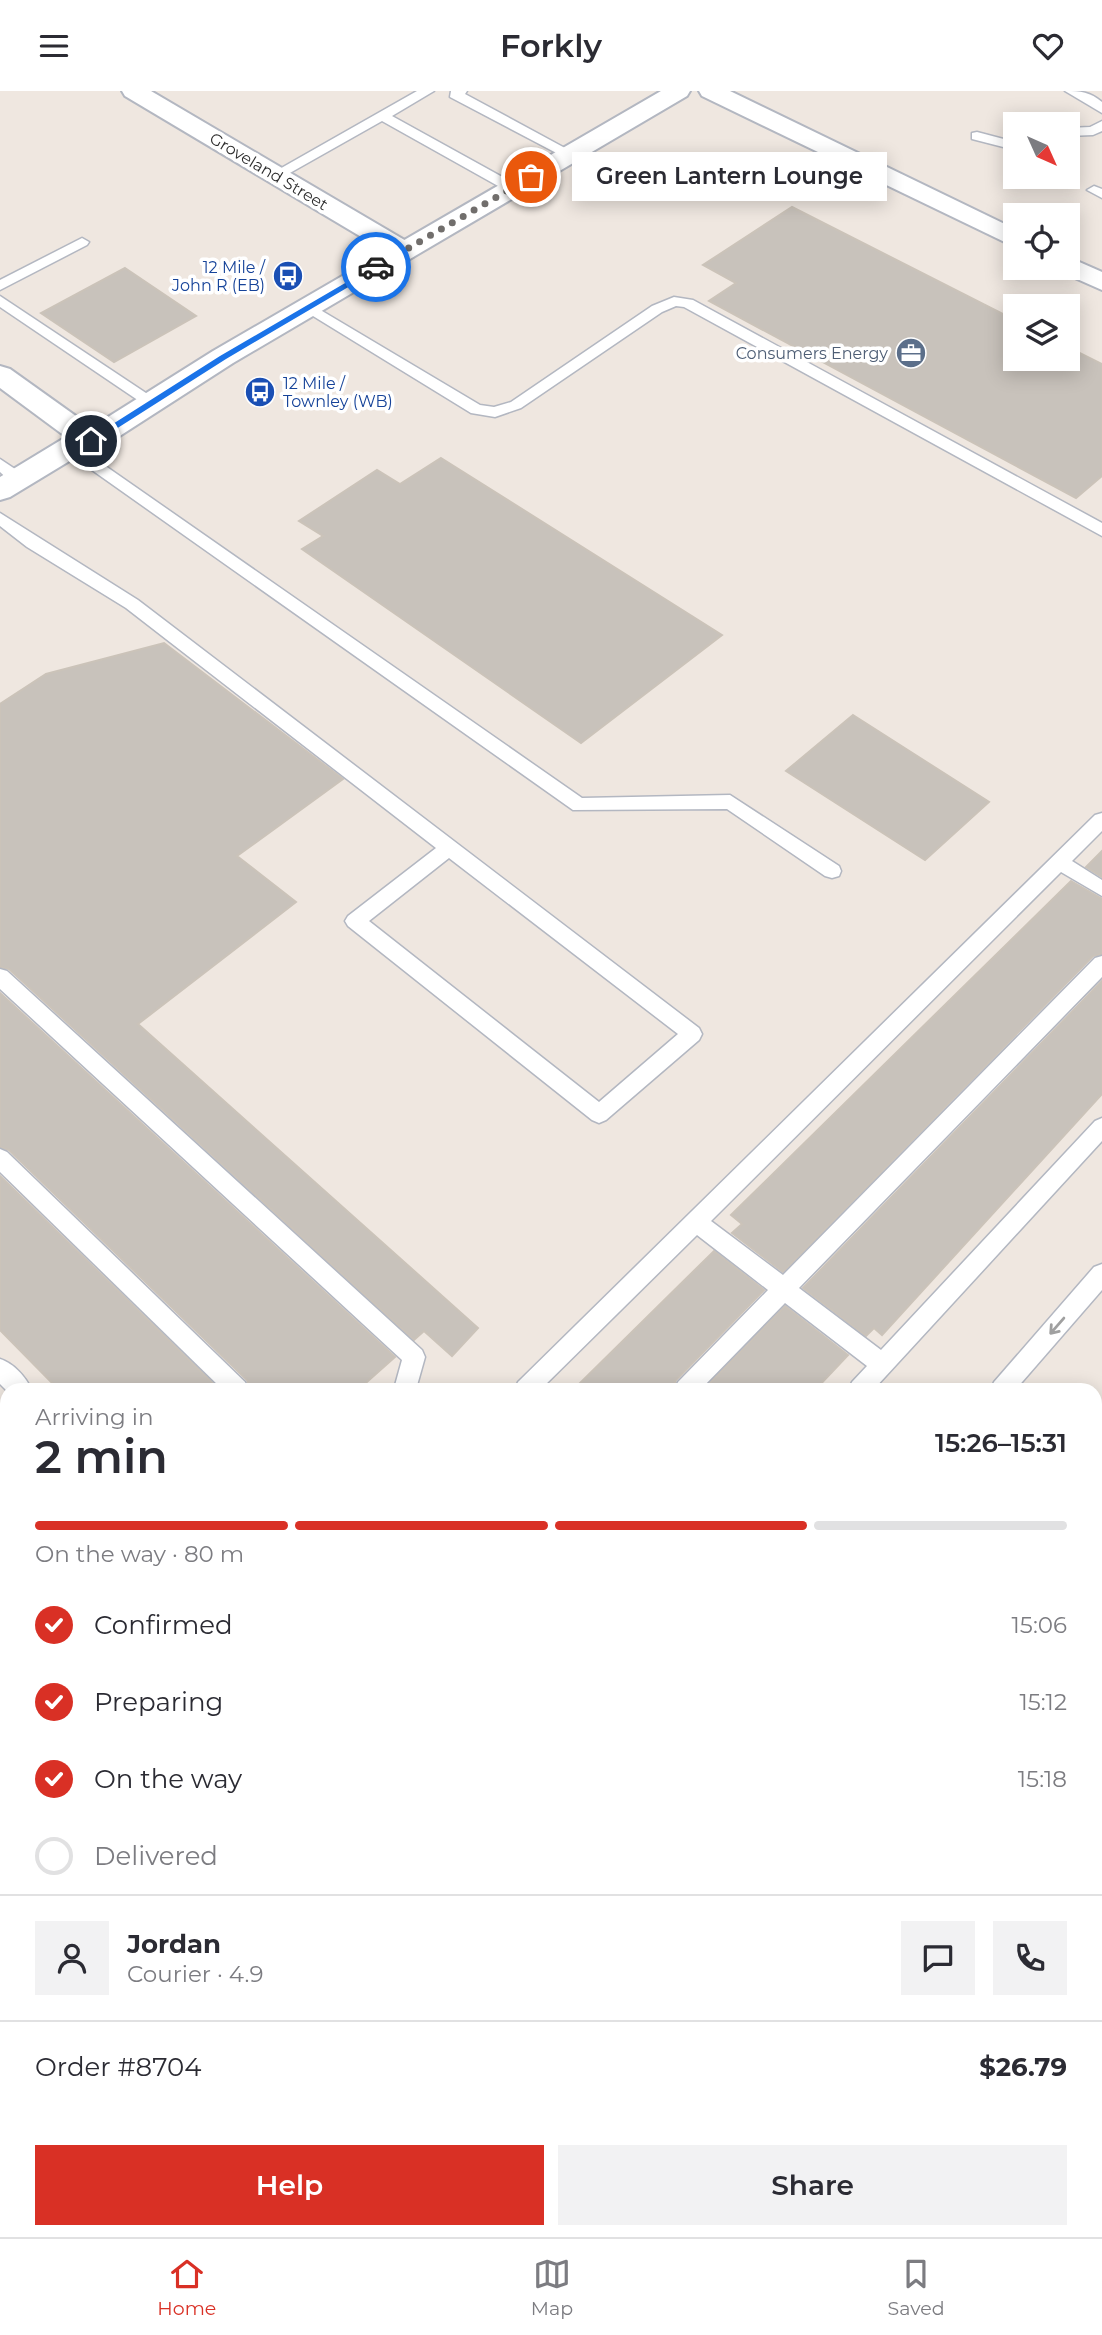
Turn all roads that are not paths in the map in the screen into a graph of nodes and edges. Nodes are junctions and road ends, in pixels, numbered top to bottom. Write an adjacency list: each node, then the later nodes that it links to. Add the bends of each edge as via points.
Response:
1 (134, 91): 15 (main road, Groveland Street)
2 (425, 91): 8 (lane)
3 (678, 91): 14 (main road)
4 (711, 91): 17 (main road)
5 (1072, 91): 7 (lane)
6 (455, 92): 14 (lane)
7 (1102, 109)
8 (382, 116): 15 (lane); 16 (lane)
9 (1098, 128): 10 (lane); 12 (lane)
10 (1080, 130)
11 (1003, 135): 13 (lane, via 977,136)
12 (1080, 138)
13 (1003, 143)
14 (569, 154): 16 (main road)
15 (276, 175): 19 (main road, Groveland Street)
16 (512, 188): 19 (main road)
17 (1003, 233)
18 (82, 241): 22 (lane)
19 (404, 251): 24 (main road)
20 (1080, 271): 21 (main road)
21 (1102, 282)
22 (0, 286)
23 (0, 300): 26 (lane)
24 (307, 308): 26 (main road); 30 (lane, via 476,410 495,412 516,405 657,309 674,301 688,303)
25 (0, 375): 27 (main road)
26 (153, 404): 27 (main road)
27 (81, 444): 28 (main road); 34 (lane, via 579,805 730,802)
28 (6, 478)
29 (0, 518): 32 (lane, via 132,604)
30 (1102, 530)
31 (1102, 820): 33 (lane)
32 (449, 848): 32 (lane, via 637,991 692,1034 599,1114 355,921)
33 (1059, 862): 35 (lane); 40 (lane)
34 (832, 871)
35 (1102, 889)
36 (1102, 964): 42 (lane)
37 (0, 977): 47 (lane, via 414,1357)
38 (1102, 1128): 43 (lane)
39 (0, 1158): 46 (lane)
40 (695, 1221): 42 (lane); 48 (lane)
41 (1102, 1274): 51 (lane, one-way to 51)
42 (785, 1288): 43 (lane); 49 (lane)
43 (883, 1365): 50 (lane)
44 (0, 1369): 45 (lane)
45 (14, 1383)
46 (231, 1383)
47 (407, 1383)
48 (532, 1383)
49 (692, 1383)
50 (866, 1383)
51 (1007, 1383)

